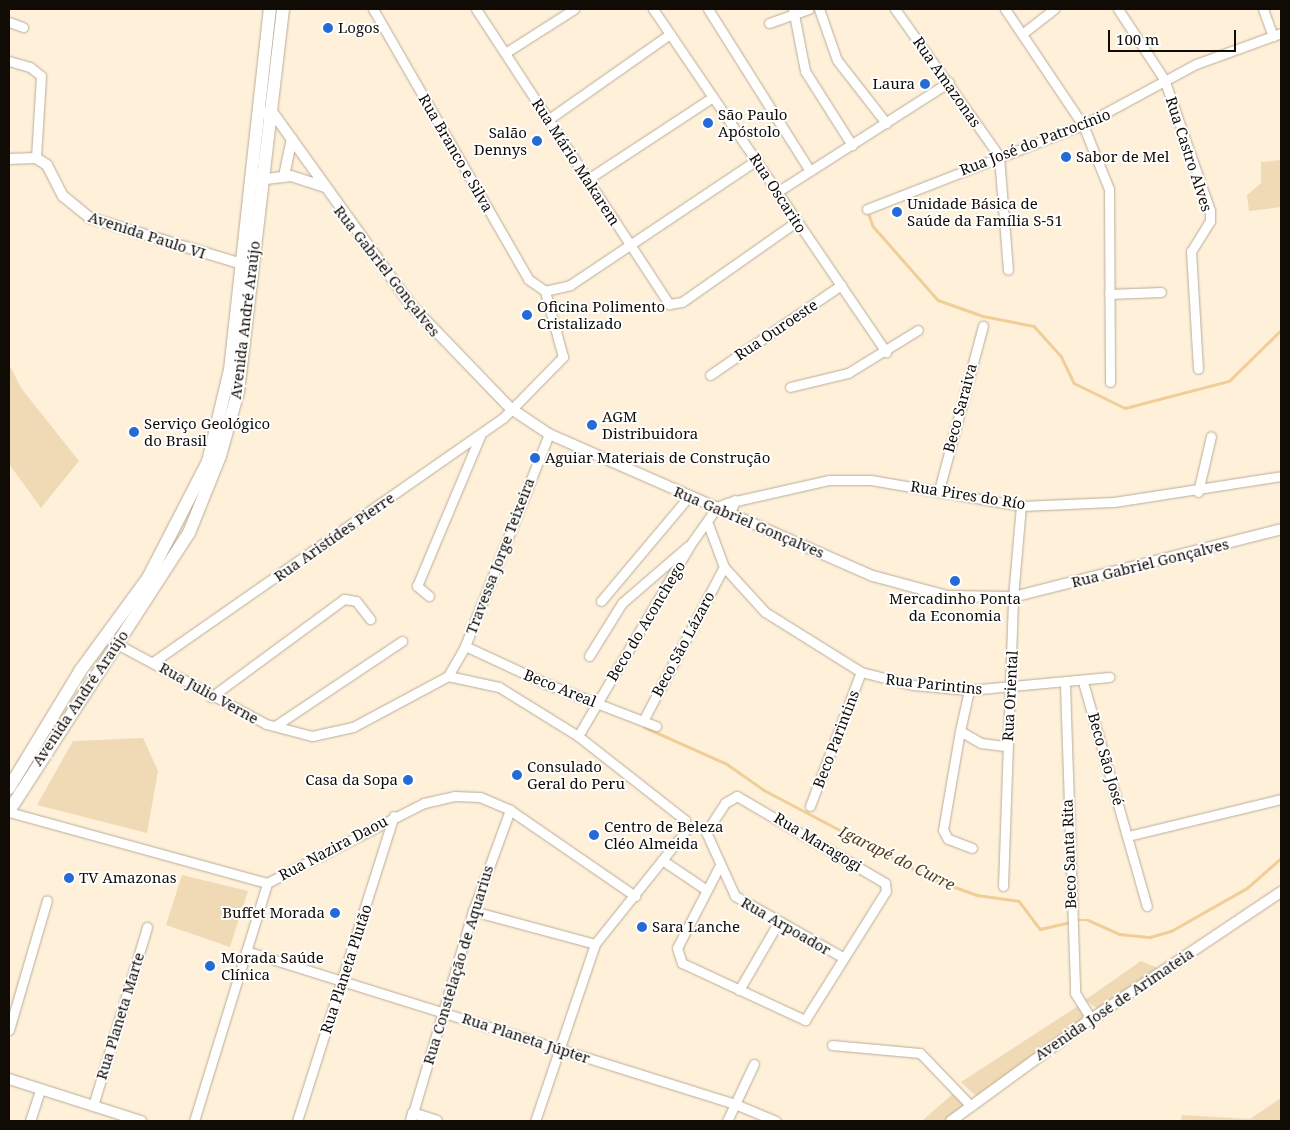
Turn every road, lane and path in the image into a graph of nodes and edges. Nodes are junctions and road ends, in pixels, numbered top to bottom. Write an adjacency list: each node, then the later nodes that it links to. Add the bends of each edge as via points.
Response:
1 (270, 9): 27 (main road, Avenida André Araújo)
2 (282, 9): 28 (main road, Avenida André Araújo)
3 (373, 9): 51 (street, Rua Branco e Silva, via 528,279)
4 (476, 9): 22 (street, Rua Mário Makarem)
5 (574, 9): 22 (street)
6 (653, 9): 19 (street, Rua Oscarito)
7 (708, 9): 38 (street)
8 (809, 9): 15 (street)
9 (819, 9): 30 (street, via 837,60)
10 (895, 9): 25 (street, Rua Amazonas)
11 (1005, 9): 20 (street)
12 (1054, 9): 20 (street)
13 (1118, 9): 24 (street, Rua Castro Alves)
14 (1263, 9): 21 (street)
15 (794, 11): 17 (street); 33 (street, via 805,71)
16 (9, 22): 18 (street)
17 (769, 23)
18 (23, 27)
19 (670, 34): 26 (street, Rua Oscarito); 29 (street)
20 (1022, 34): 31 (street)
21 (1277, 34): 24 (street, Rua José do Patrocínio)
22 (505, 53): 29 (street, Rua Mário Makarem)
23 (9, 61): 35 (street, via 30,67 41,79)
24 (1164, 80): 31 (street, Rua José do Patrocínio); 57 (street, Rua Castro Alves, via 1211,215 1191,252)
25 (949, 82): 30 (street); 34 (street, Rua Amazonas)
26 (713, 97): 37 (street, Rua Oscarito); 40 (street)
27 (258, 112): 28 (street); 41 (main road, Avenida André Araújo)
28 (273, 114): 32 (street, Rua Gabriel Gonçalves); 42 (main road, Avenida André Araújo)
29 (549, 119): 40 (street, Rua Mário Makarem)
30 (886, 123): 33 (street)
31 (1083, 126): 34 (street, Rua José do Patrocínio); 53 (street, via 1110,189)
32 (292, 139): 39 (street); 43 (street, Rua Gabriel Gonçalves)
33 (852, 145): 38 (street)
34 (999, 156): 45 (street, Rua José do Patrocínio); 49 (street)
35 (36, 158): 36 (street); 48 (street, Avenida Paulo VI, via 47,166 63,196 83,215)
36 (9, 159)
37 (757, 160): 44 (street, Rua Oscarito); 47 (street)
38 (810, 171): 44 (street)
39 (284, 176): 42 (street); 43 (street)
40 (588, 179): 47 (street, Rua Mário Makarem)
41 (249, 180): 42 (street); 48 (main road, Avenida André Araújo)
42 (262, 180): 48 (main road, Avenida André Araújo)
43 (324, 187): 61 (street, Rua Gabriel Gonçalves, via 410,304)
44 (777, 192): 46 (street, Rua Oscarito)
45 (867, 209)
46 (796, 222): 47 (street, Rua Mário Makarem, via 682,302 669,304); 50 (street, Rua Oscarito)
47 (629, 244): 51 (street, via 570,285)
48 (247, 266): 82 (main road, Avenida André Araújo, via 238,392 217,464 189,533); 101 (main road, Avenida André Araújo, via 230,370 198,486 148,578 80,671)
49 (1008, 270)
50 (841, 285): 56 (street, Rua Oscarito); 58 (street, Rua Ouroeste)
51 (545, 291): 61 (street, Rua Aristídes Pierre, via 563,357)
52 (1161, 292): 53 (street)
53 (1109, 294): 59 (street)
54 (982, 326): 66 (street, Beco Saraiva)
55 (918, 330): 56 (street)
56 (886, 352): 60 (street, via 848,373)
57 (1198, 369)
58 (710, 375)
59 (1110, 382)
60 (790, 387)
61 (510, 408): 62 (street, Rua Gabriel Gonçalves); 63 (street, Rua Aristídes Pierre)
62 (549, 434): 68 (street, Rua Gabriel Gonçalves); 83 (street, Travessa Jorge Teixeira)
63 (480, 436): 77 (street, via 417,586); 85 (street, Rua Aristídes Pierre)
64 (1210, 436): 67 (street)
65 (1281, 476): 67 (street, Rua Pires do Río)
66 (939, 490): 69 (street, Rua Pires do Río, via 871,480 829,480); 70 (street, Rua Pires do Río)
67 (1198, 492): 70 (street, Rua Pires do Río)
68 (689, 496): 71 (street, Rua Gabriel Gonçalves); 79 (street)
69 (735, 501): 71 (street, Rua Pires do Río); 72 (street)
70 (1021, 506): 78 (street, Rua Oriental)
71 (717, 507): 72 (street, Rua Gabriel Gonçalves); 73 (street, Beco do Aconchego)
72 (730, 513): 78 (street, Rua Gabriel Gonçalves, via 908,588 947,596)
73 (708, 524): 75 (street, Beco do Aconchego); 76 (street, Rua Parintins)
74 (1281, 529): 78 (street, Rua Gabriel Gonçalves)
75 (690, 545): 84 (street, via 622,603); 94 (street, Beco do Aconchego)
76 (724, 567): 86 (street, Rua Parintins, via 771,617); 95 (street, Beco São Lázaro)
77 (429, 596)
78 (1013, 597): 91 (street, Rua Oriental)
79 (601, 601)
80 (370, 619): 93 (street, via 356,601 344,599)
81 (402, 641): 96 (street)
82 (117, 644): 85 (street, Rua Julio Verne); 106 (main road, Avenida André Araújo)
83 (465, 646): 87 (street, Travessa Jorge Teixeira); 94 (street, Beco Areal)
84 (589, 656)
85 (153, 662): 93 (street, Rua Julio Verne)
86 (861, 672): 92 (street, Rua Parintins, via 895,682); 104 (street, Beco Parintins)
87 (448, 676): 96 (street, Rua Julio Verne, via 334,732 312,736); 99 (street, via 499,687)
88 (1109, 678): 89 (street, Rua Parintins)
89 (1083, 682): 90 (street, Rua Parintins); 108 (street, Beco São José)
90 (1065, 685): 91 (street, Rua Parintins); 128 (street, Beco Santa Rita, via 1076,992)
91 (1012, 689): 92 (street, Rua Parintins); 100 (street, Rua Oriental)
92 (969, 690): 98 (street)
93 (210, 697): 96 (street, Rua Julio Verne)
94 (597, 703): 95 (street, Beco Areal); 99 (street, Beco do Aconchego)
95 (643, 721): 97 (street, Beco Areal)
96 (274, 726)
97 (656, 726)
98 (960, 732): 100 (street, via 981,742); 109 (street, via 943,830 948,839)
99 (578, 736): 110 (street, via 685,820 687,830)
100 (1007, 746): 113 (street, Rua Oriental)
101 (9, 788)
102 (743, 797): 111 (street, Rua Arpoador, via 732,797 707,825 708,839); 124 (street, Rua Maragogi, via 885,883 886,891)
103 (1281, 799): 108 (street)
104 (810, 806)
105 (510, 810): 107 (street, Rua Nazira Daou, via 480,797 454,796); 116 (street, Rua Nazira Daou); 119 (street, Rua Constelação de Aquarius)
106 (9, 811): 112 (street, Rua Nazira Daou)
107 (394, 816): 112 (street, Rua Nazira Daou); 125 (street, Rua Planeta Plutão)
108 (1128, 836): 118 (street, Beco São José)
109 (972, 848)
110 (662, 860): 114 (street); 116 (street)
111 (720, 865): 114 (street); 120 (street, Rua Arpoador, via 741,903)
112 (267, 883): 123 (street)
113 (1004, 886)
114 (705, 889): 126 (street, via 699,912 676,948 682,963)
115 (1281, 892): 128 (street, Avenida José de Arimateia)
116 (635, 896): 122 (street)
117 (47, 900): 129 (street)
118 (1147, 906)
119 (473, 911): 122 (street); 127 (street, Rua Constelação de Aquarius)
120 (778, 923): 124 (street, Rua Arpoador); 126 (street)
121 (147, 927): 137 (street, Rua Planeta Marte)
122 (595, 944): 131 (street)
123 (246, 951): 125 (street, Rua Planeta Júpter); 141 (street)
124 (844, 958): 126 (street, via 810,1015 802,1020)
125 (343, 982): 127 (street, Rua Planeta Júpter); 142 (street, Rua Planeta Plutão)
126 (739, 990)
127 (442, 1011): 131 (street, Rua Planeta Júpter); 138 (street, Rua Constelação de Aquarius)
128 (1091, 1019): 136 (street, Avenida José de Arimateia)
129 (9, 1030)
130 (832, 1045): 136 (street, via 920,1053)
131 (557, 1048): 135 (street, Rua Planeta Júpter); 144 (street)
132 (754, 1064): 135 (street)
133 (9, 1079): 134 (street)
134 (40, 1090): 137 (street); 139 (street)
135 (735, 1104): 145 (street); 146 (street, Rua Planeta Júpter)
136 (970, 1105): 147 (street, Avenida José de Arimateia)
137 (93, 1106): 140 (street)
138 (412, 1117): 143 (street)
139 (30, 1121)
140 (141, 1121)
141 (194, 1121)
142 (297, 1121)
143 (437, 1121)
144 (535, 1121)
145 (727, 1121)
146 (776, 1121)
147 (951, 1121)

